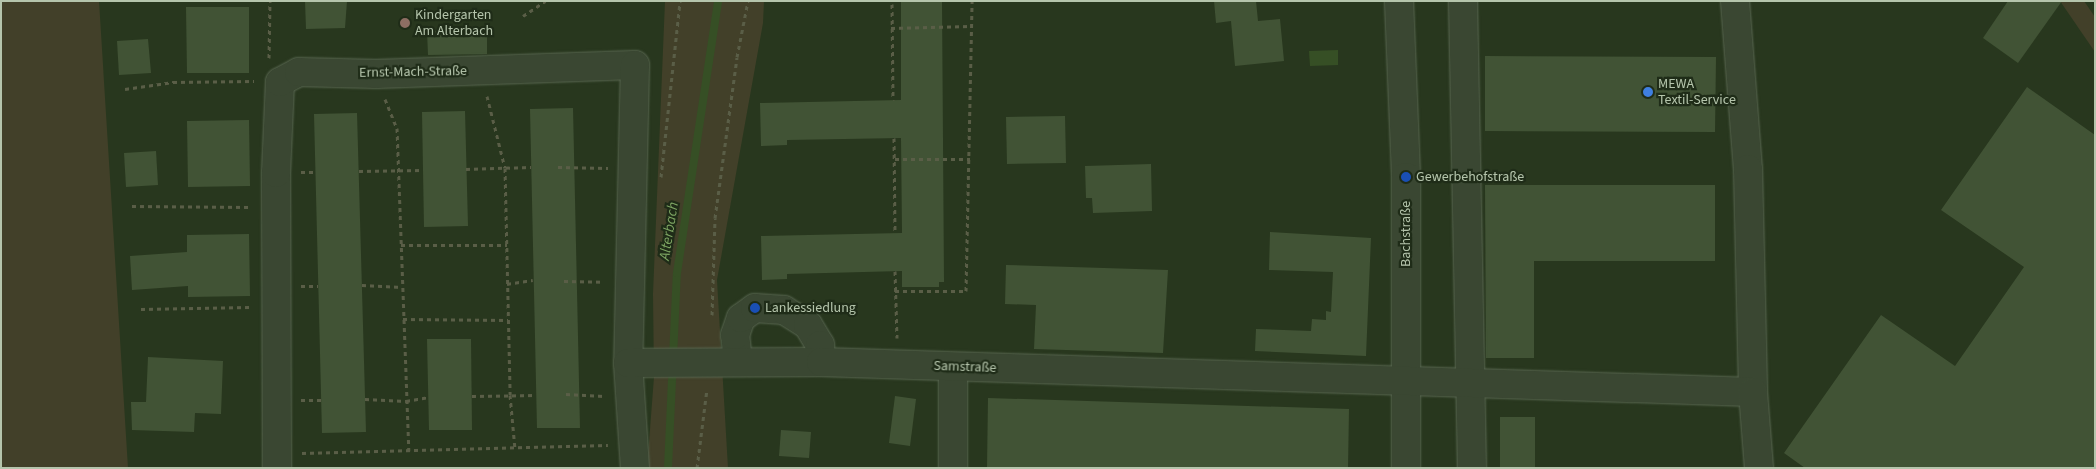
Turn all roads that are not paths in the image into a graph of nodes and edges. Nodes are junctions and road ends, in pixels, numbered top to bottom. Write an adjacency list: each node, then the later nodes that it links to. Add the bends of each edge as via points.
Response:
1 (1399, 1): 8 (street, Bachstraße, via 1406,177)
2 (1462, 1): 9 (street)
3 (1735, 1): 10 (street, via 1748,169)
4 (738, 362): 5 (street, Samstraße); 5 (street, via 735,335 741,318 755,308 784,310 808,325 820,345); 6 (street, Samstraße, via 705,374)
5 (821, 362): 7 (street, Samstraße)
6 (641, 364): 11 (street, Ernst-Mach-Straße, via 629,281 635,65 376,74 298,72 274,81); 12 (street)
7 (953, 367): 8 (street, Samstraße); 13 (street)
8 (1407, 379): 9 (street); 14 (street, Bachstraße)
9 (1472, 383): 10 (street); 15 (street)
10 (1752, 392): 16 (street)
11 (277, 468)
12 (635, 468)
13 (953, 468)
14 (1406, 468)
15 (1472, 468)
16 (1759, 468)

